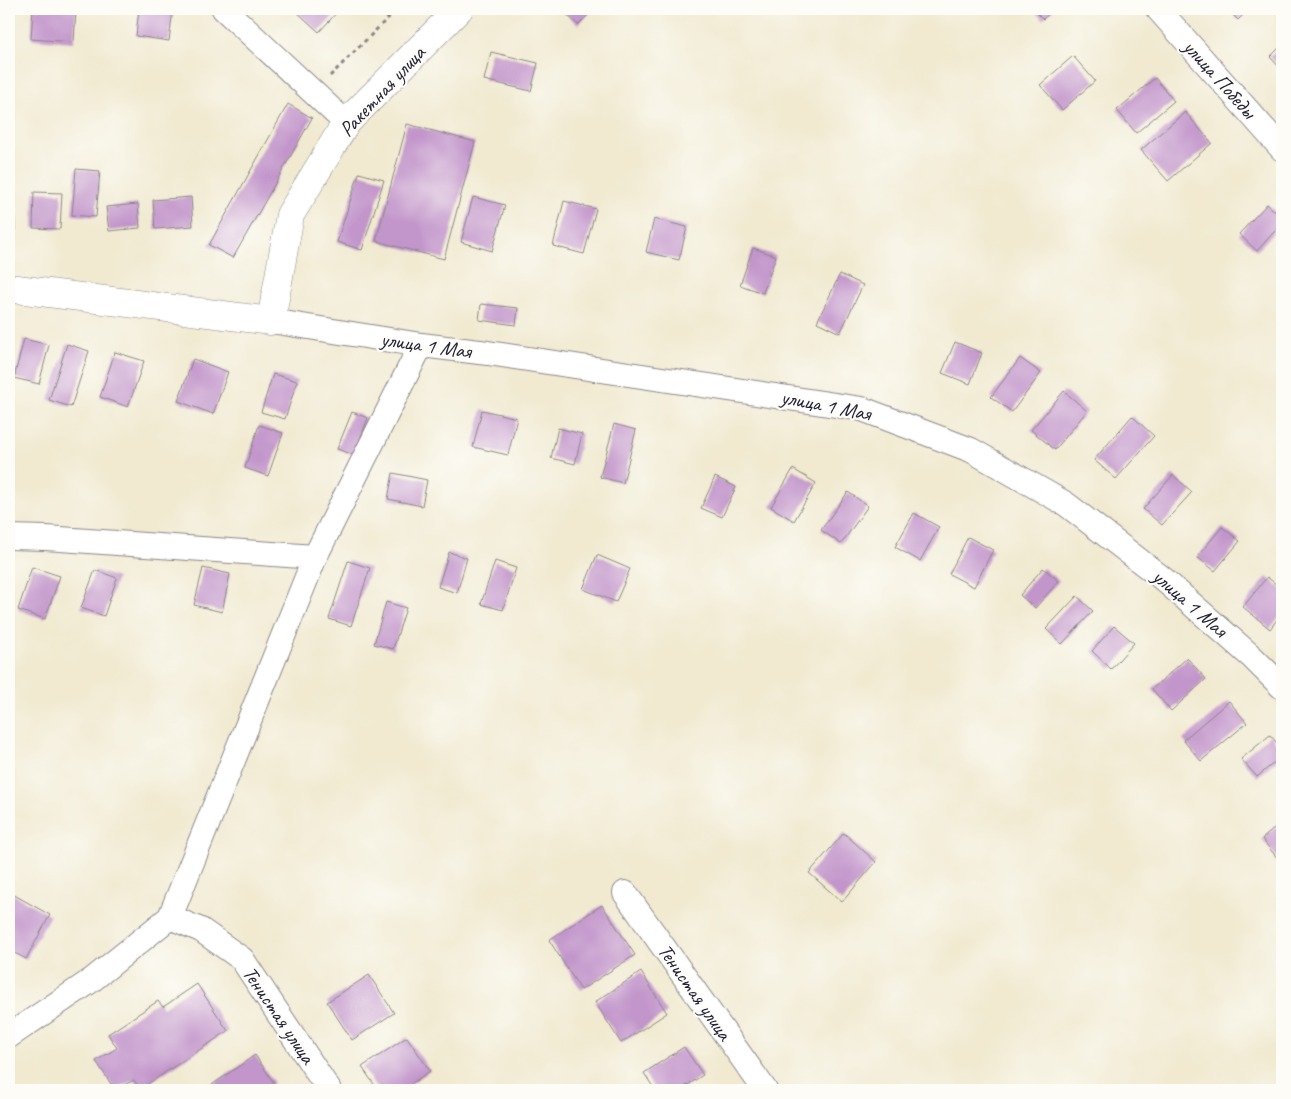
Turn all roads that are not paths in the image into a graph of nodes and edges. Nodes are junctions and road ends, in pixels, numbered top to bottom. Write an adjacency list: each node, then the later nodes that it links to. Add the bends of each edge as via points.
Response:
1 (224, 9): 4 (street)
2 (459, 9): 4 (main road, Ракетная улица)
3 (1158, 9): 5 (street, улица Победы)
4 (346, 123): 7 (main road, Ракетная улица, via 290,215)
5 (1282, 149)
6 (9, 288): 7 (main road)
7 (270, 321): 8 (street, улица 1 Мая)
8 (421, 346): 10 (street); 11 (street, улица 1 Мая, via 488,353 862,409 971,450 1066,504 1162,578)
9 (9, 538): 10 (street)
10 (315, 557): 13 (street)
11 (1282, 687)
12 (626, 893): 16 (street, Тенистая улица)
13 (170, 917): 14 (street, via 92,980); 15 (street, Тенистая улица, via 201,930 242,959)
14 (9, 1036)
15 (329, 1090)
16 (765, 1090)

